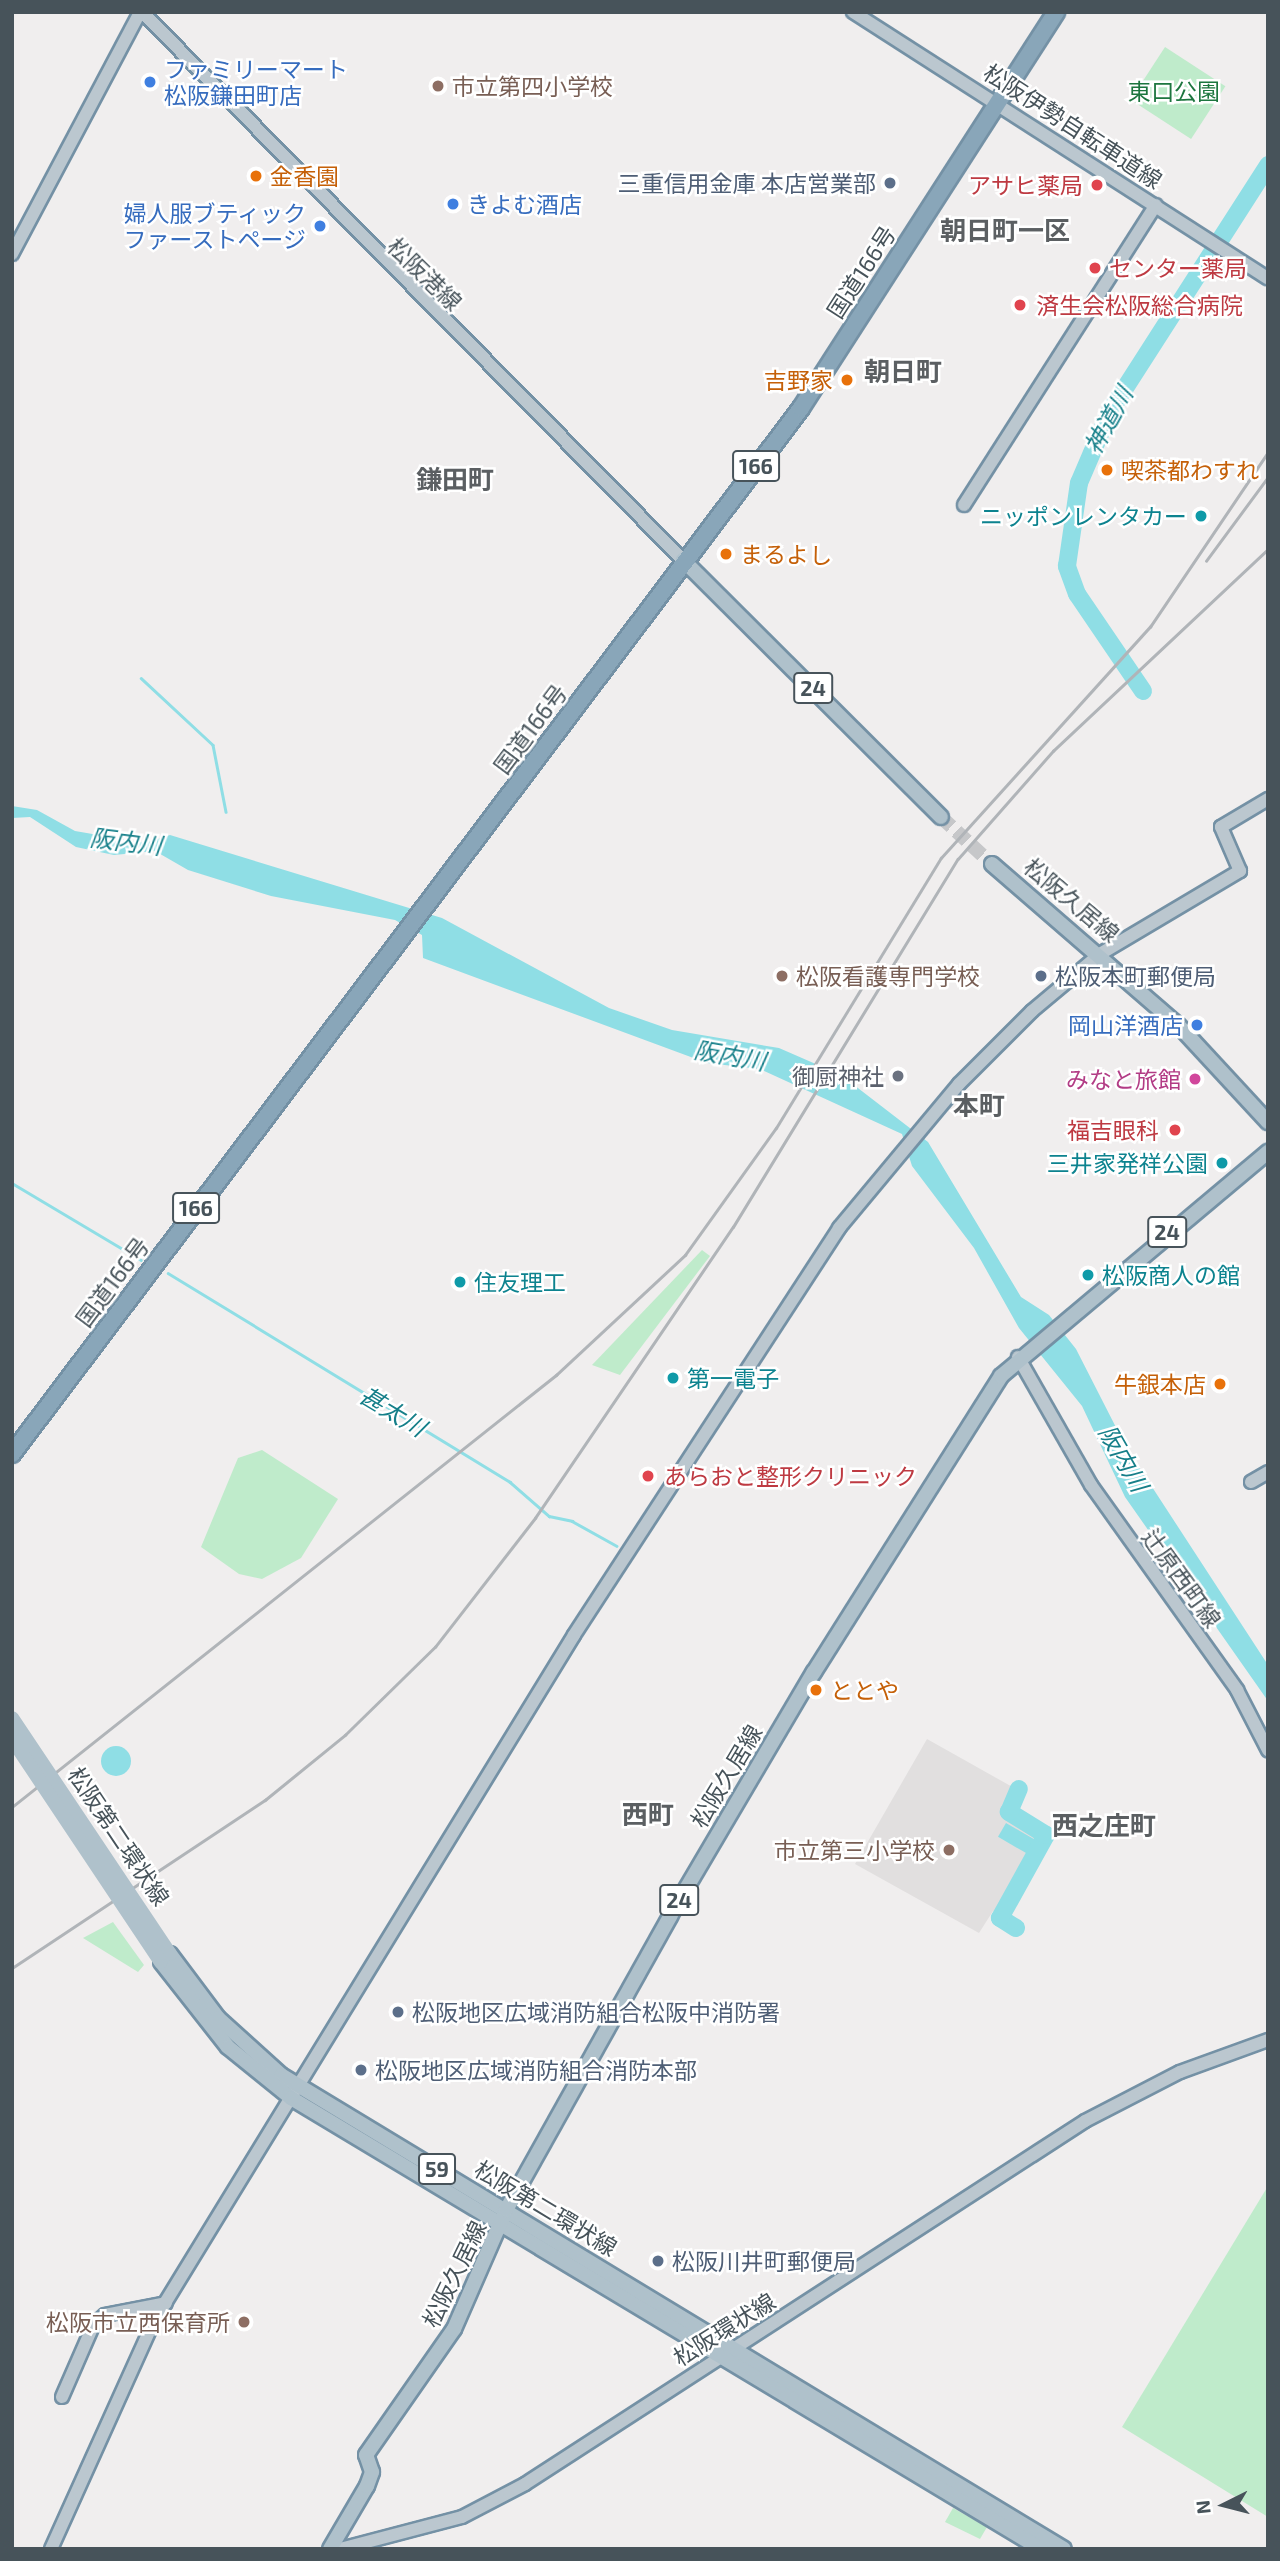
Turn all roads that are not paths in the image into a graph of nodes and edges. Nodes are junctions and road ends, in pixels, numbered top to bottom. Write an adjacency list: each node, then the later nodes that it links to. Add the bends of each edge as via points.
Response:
1 (141, 12): 6 (street); 9 (street, 松阪港線, via 310,189)
2 (853, 12): 4 (street, 松阪伊勢自転車道線)
3 (1056, 12): 4 (highway, 国道166号 / 166)
4 (998, 102): 5 (street, 松阪伊勢自転車道線); 9 (highway, 国道166号 / 166, via 801,408)
5 (1156, 205): 7 (street, 松阪伊勢自転車道線); 8 (street)
6 (12, 254)
7 (1268, 278)
8 (964, 505)
9 (683, 560): 11 (main road, 24); 17 (highway, 国道166号 / 166)
10 (1268, 799): 13 (street, via 1221,827 1240,871)
11 (941, 817)
12 (992, 864): 13 (main road, 松阪久居線)
13 (1100, 954): 14 (main road, 松阪久居線, via 1179,1026); 25 (street, via 997,1042 839,1228 574,1635)
14 (1268, 1122)
15 (1268, 1152): 16 (main road, 松阪久居線 / 24)
16 (1021, 1355): 22 (street, 辻原西町線, via 1091,1485 1237,1690); 27 (main road, 松阪久居線 / 24, via 814,1672)
17 (12, 1454)
18 (1268, 1472): 19 (street)
19 (1251, 1482)
20 (12, 1718): 23 (main road, 松阪第二環状線 / 59, bridge)
21 (12, 1740): 23 (main road, 松阪第二環状線 / 59, bridge)
22 (1268, 1750)
23 (166, 1958): 25 (main road, 松阪第二環状線 / 59, via 242,2043); 26 (main road, 松阪第二環状線 / 59, via 228,2047)
24 (1268, 2040): 30 (street, 松阪環状線, via 1107,2108)
25 (301, 2085): 26 (street); 27 (main road, 松阪第二環状線 / 59)
26 (291, 2098): 28 (main road, 松阪第二環状線 / 59); 29 (street)
27 (506, 2210): 28 (main road, 松阪久居線 / 24); 30 (main road, 松阪第二環状線 / 59)
28 (504, 2225): 31 (main road, 松阪第二環状線 / 59); 35 (main road, 松阪久居線 / 24, via 445,2345 366,2455 372,2472)
29 (166, 2303): 32 (street, via 105,2315 93,2326); 34 (street)
30 (735, 2347): 31 (street, 松阪環状線); 37 (main road, 松阪第二環状線 / 59)
31 (720, 2356): 33 (main road, 松阪第二環状線 / 59); 36 (street, 松阪環状線, via 597,2440 462,2518)
32 (62, 2397)
33 (1037, 2548)
34 (51, 2549)
35 (330, 2549)
36 (340, 2549)
37 (1065, 2549)

